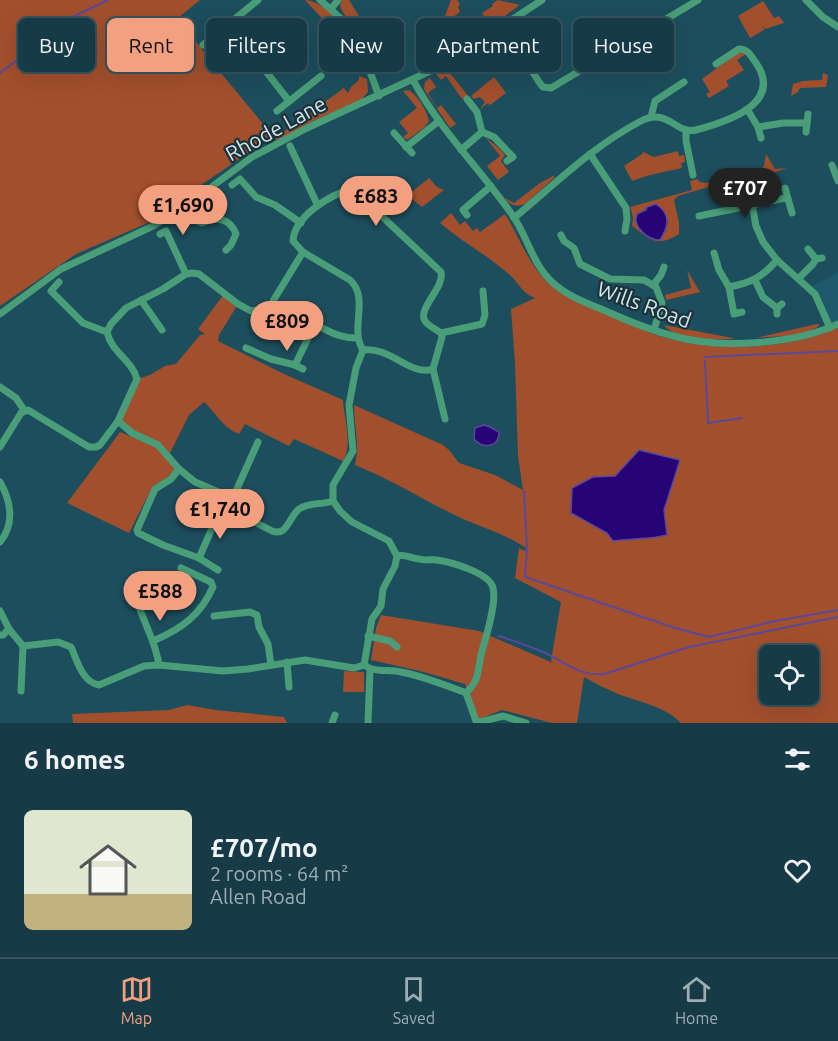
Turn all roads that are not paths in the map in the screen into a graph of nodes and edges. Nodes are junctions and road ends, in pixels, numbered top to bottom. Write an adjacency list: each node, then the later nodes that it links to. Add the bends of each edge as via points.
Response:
1 (258, 0): 8 (street)
2 (320, 0): 7 (street)
3 (338, 0): 7 (street)
4 (542, 0): 10 (street, Rhode Lane)
5 (698, 0): 18 (street, via 553,88 545,87)
6 (806, 0): 11 (street)
7 (331, 9): 9 (street)
8 (236, 18)
9 (342, 18)
10 (516, 18)
11 (838, 27)
12 (206, 43): 13 (street)
13 (203, 45)
14 (716, 64): 25 (street, via 743,49 764,68 763,90)
15 (266, 72): 24 (street)
16 (370, 72): 22 (street)
17 (427, 72): 20 (street, Rhode Lane)
18 (533, 72)
19 (321, 76): 24 (street)
20 (413, 80): 22 (street, Rhode Lane); 29 (street, Wills Road)
21 (684, 82): 28 (street, via 655,101)
22 (379, 96): 52 (street, Rhode Lane, via 252,157)
23 (467, 99): 33 (street, via 479,117)
24 (289, 101): 26 (street)
25 (747, 109): 31 (street); 32 (street, via 715,124)
26 (277, 111)
27 (808, 114): 30 (street)
28 (651, 117): 32 (street, via 667,119); 41 (street)
29 (439, 122): 38 (street); 39 (street, Wills Road)
30 (807, 123): 31 (street); 34 (street)
31 (758, 127): 36 (street)
32 (686, 131): 44 (street)
33 (482, 132): 39 (street); 42 (street, via 494,137 513,157)
34 (806, 132)
35 (394, 133): 38 (street)
36 (761, 138)
37 (290, 146): 50 (street)
38 (406, 147): 40 (street)
39 (461, 150): 47 (street, Wills Road)
40 (412, 153)
41 (590, 154): 56 (street); 58 (street, via 626,208)
42 (507, 161)
43 (832, 165): 45 (street)
44 (693, 175)
45 (838, 179)
46 (232, 185): 57 (street, via 240,179 256,197)
47 (491, 186): 54 (street, via 463,210); 56 (street, Wills Road)
48 (785, 188): 49 (street)
49 (786, 198): 51 (street); 53 (street)
50 (318, 204): 57 (street); 89 (street, via 345,191 356,192 439,269 442,281 423,317)
51 (752, 205): 55 (street, via 708,218); 67 (street, via 760,237)
52 (186, 207): 64 (street, via 202,223 212,218 233,226 236,234); 81 (street, Rhode Lane, via 61,269)
53 (792, 213)
54 (467, 215)
55 (699, 216)
56 (514, 218): 87 (street, Wills Road, via 537,265 555,285 574,298)
57 (301, 223): 65 (street, via 293,241)
58 (625, 231)
59 (160, 234): 71 (street, via 166,231)
60 (561, 235): 61 (street)
61 (566, 242): 62 (street); 68 (street, via 574,248)
62 (560, 248)
63 (808, 249): 72 (street, via 819,259)
64 (226, 250)
65 (303, 252): 79 (street); 90 (street, via 356,287)
66 (714, 253): 76 (street, via 716,271)
67 (777, 260): 72 (street); 73 (street)
68 (580, 264): 69 (street); 75 (street, via 610,279 644,280)
69 (571, 266)
70 (664, 267): 75 (street)
71 (186, 274): 78 (street); 79 (street, via 199,274 251,311)
72 (799, 278): 85 (street, via 815,294)
73 (755, 280): 76 (street); 80 (street, via 763,297)
74 (59, 282): 88 (street, via 51,291 75,317)
75 (653, 285): 87 (street, via 662,300)
76 (729, 287): 82 (street, via 738,313)
77 (483, 291): 89 (street, via 482,324)
78 (141, 300): 86 (street); 88 (street, via 126,308)
79 (273, 307): 83 (street, via 291,306)
80 (779, 309)
81 (0, 314)
82 (736, 322)
83 (315, 324): 90 (street, via 345,338); 93 (street)
84 (838, 324): 85 (street, Wills Road)
85 (830, 328): 87 (street, Wills Road, via 786,340 724,343 690,340)
86 (162, 330)
87 (654, 330)
88 (107, 332): 99 (street, via 114,349 137,379)
89 (441, 333): 95 (street)
90 (357, 338): 92 (street)
91 (246, 348): 93 (street)
92 (363, 350): 95 (street, via 379,351 422,371); 105 (street, via 349,405 353,452 333,485)
93 (294, 365): 94 (street)
94 (303, 369)
95 (433, 369): 98 (street)
96 (0, 387): 97 (street)
97 (24, 410): 99 (street, via 93,448 100,445); 101 (street)
98 (445, 419)
99 (118, 420): 102 (street, via 132,433 158,445)
100 (258, 442): 104 (street, via 236,491)
101 (0, 447)
102 (179, 469): 104 (street, via 195,482 221,493); 108 (street, via 156,489 137,530)
103 (0, 482): 106 (street, via 8,495 10,527)
104 (224, 501): 105 (street, via 242,517 276,532 284,530 303,507); 108 (street)
105 (333, 501): 107 (street, via 352,522 389,541)
106 (0, 542)
107 (397, 556): 116 (street); 126 (street, via 444,561 477,572 491,582 494,595 479,673)
108 (199, 558): 110 (street)
109 (181, 568): 117 (street, via 213,587 193,617 177,631)
110 (218, 570)
111 (134, 583): 117 (street, via 138,608)
112 (1, 616): 114 (street)
113 (214, 616): 122 (street, via 250,612 257,615)
114 (9, 629): 115 (street); 118 (street)
115 (0, 635)
116 (368, 636): 119 (street, via 390,641); 123 (street)
117 (153, 641): 121 (street)
118 (23, 646): 121 (street, via 58,642 70,647 91,684 99,685 144,666); 125 (street)
119 (397, 647)
120 (287, 662): 122 (street); 123 (street, via 313,660); 124 (street)
121 (159, 665): 122 (street, via 223,671)
122 (271, 665)
123 (367, 667): 126 (street, via 400,672); 130 (street)
124 (289, 687)
125 (21, 691)
126 (466, 693): 128 (street)
127 (334, 715): 129 (street)
128 (475, 722): 131 (street, via 503,716)
129 (332, 723)
130 (368, 723)
131 (526, 723)

